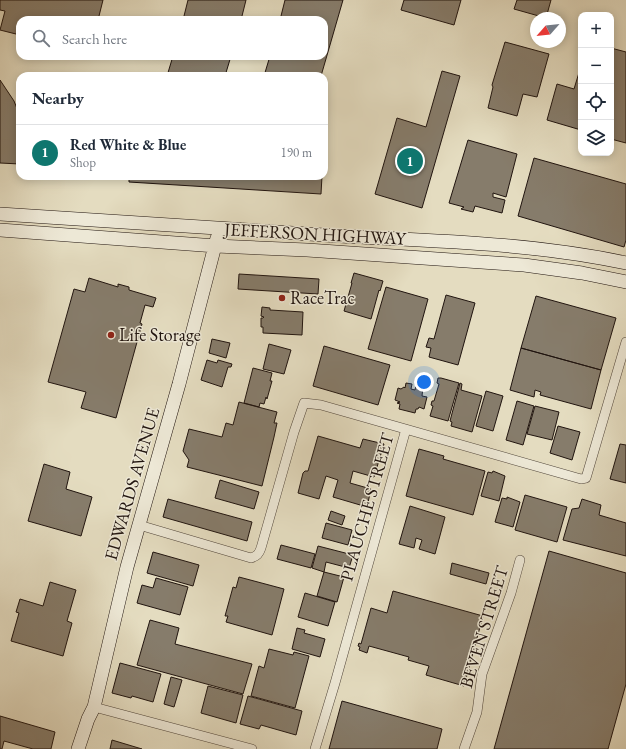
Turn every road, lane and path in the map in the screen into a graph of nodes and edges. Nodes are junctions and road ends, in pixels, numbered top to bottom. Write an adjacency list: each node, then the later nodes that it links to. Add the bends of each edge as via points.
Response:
1 (0, 214): 2 (main road, JEFFERSON HIGHWAY)
2 (220, 229): 4 (main road, EDWARDS AVENUE); 5 (main road, JEFFERSON HIGHWAY, via 505,245)
3 (0, 230): 4 (main road, JEFFERSON HIGHWAY)
4 (216, 246): 6 (main road, JEFFERSON HIGHWAY, via 524,265); 9 (main road, EDWARDS AVENUE)
5 (626, 263)
6 (626, 282)
7 (626, 342): 8 (street, PLAUCHE STREET, via 586,478 581,479)
8 (406, 429): 9 (street, via 321,405 304,403 261,548 256,557 251,558); 14 (street, PLAUCHE STREET)
9 (139, 525): 11 (main road, EDWARDS AVENUE)
10 (520, 560): 15 (street, BEVEN STREET, via 482,674 477,712)
11 (94, 707): 12 (main road, EDWARDS AVENUE); 13 (street)
12 (78, 749)
13 (252, 749)
14 (315, 749)
15 (464, 749)

